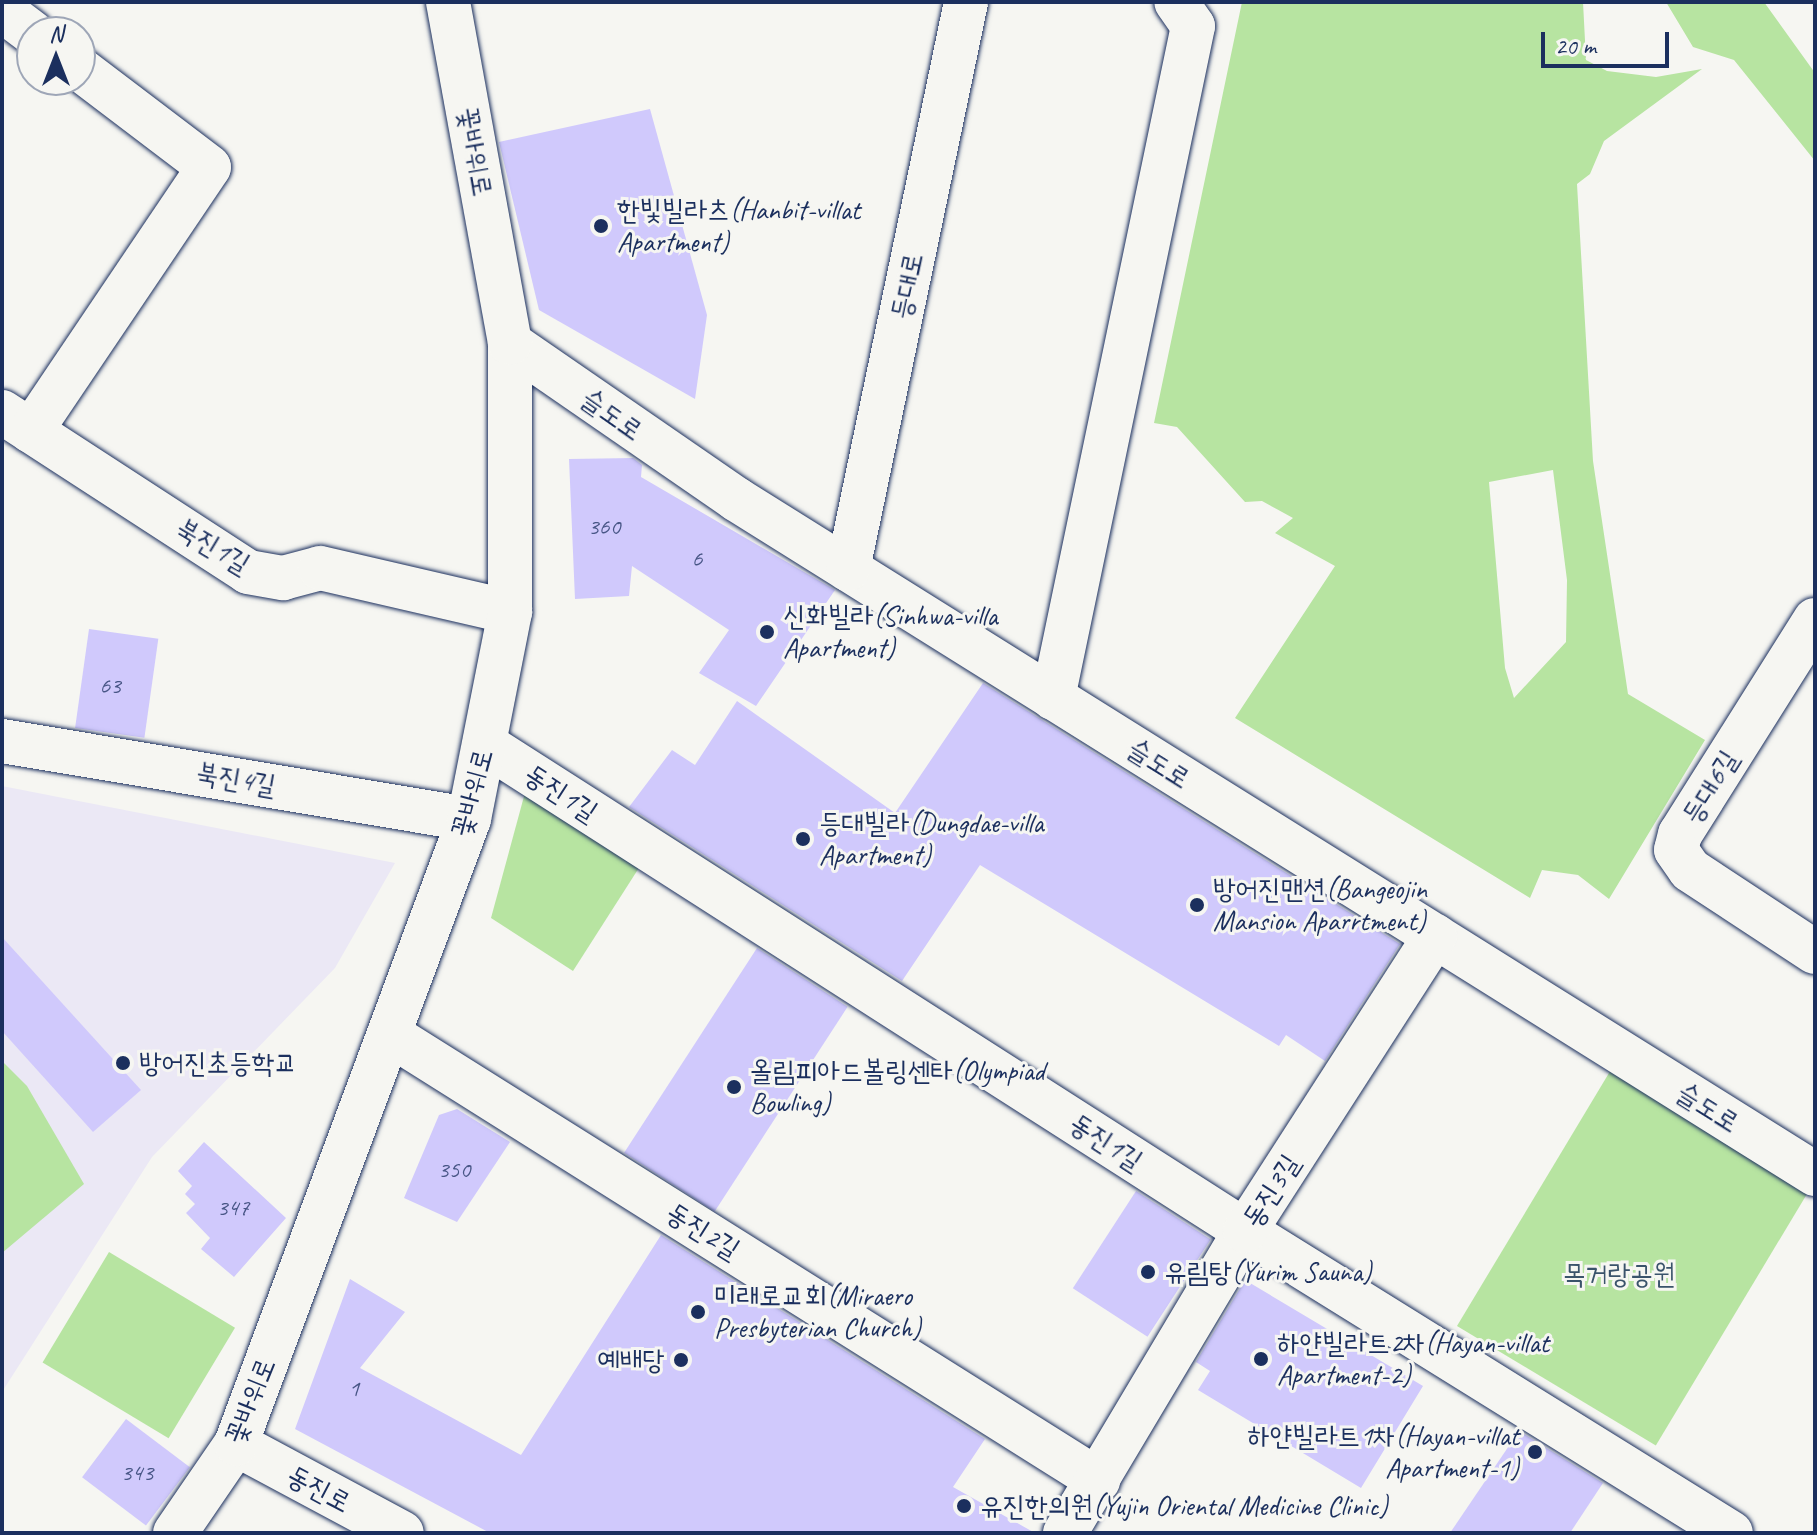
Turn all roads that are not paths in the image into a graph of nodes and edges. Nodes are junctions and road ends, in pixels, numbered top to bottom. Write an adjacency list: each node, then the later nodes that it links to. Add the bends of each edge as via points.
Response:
1 (448, 2): 5 (street, 꽃바위로)
2 (966, 2): 7 (street, 등대로)
3 (1176, 2): 10 (street, via 1193,26)
4 (96, 81): 6 (street, 북진1길, via 209,167)
5 (510, 343): 7 (street, 슬도로); 8 (street, 꽃바위로)
6 (16, 421): 8 (street, 북진1길, via 248,572 283,578 320,568)
7 (848, 569): 10 (street, 슬도로)
8 (510, 612): 12 (street, 꽃바위로)
9 (1815, 620): 15 (street, 등대6길, via 1680,834 1676,850 1690,870)
10 (1053, 698): 14 (street, 슬도로)
11 (2, 741): 13 (street, 북진4길)
12 (486, 745): 13 (street, 꽃바위로); 18 (street, 동진1길)
13 (469, 819): 16 (street, 꽃바위로)
14 (1435, 936): 17 (street, 슬도로); 18 (street, 동진3길)
15 (1815, 952)
16 (389, 1034): 19 (street, 꽃바위로); 20 (street, 동진2길)
17 (1815, 1174)
18 (1245, 1231): 20 (street, 동진3길); 24 (street, 동진1길)
19 (236, 1444): 21 (street, 꽃바위로); 22 (street, 동진로)
20 (1098, 1480): 23 (street, 동진3길)
21 (175, 1533)
22 (402, 1533)
23 (1065, 1533)
24 (1731, 1533)

